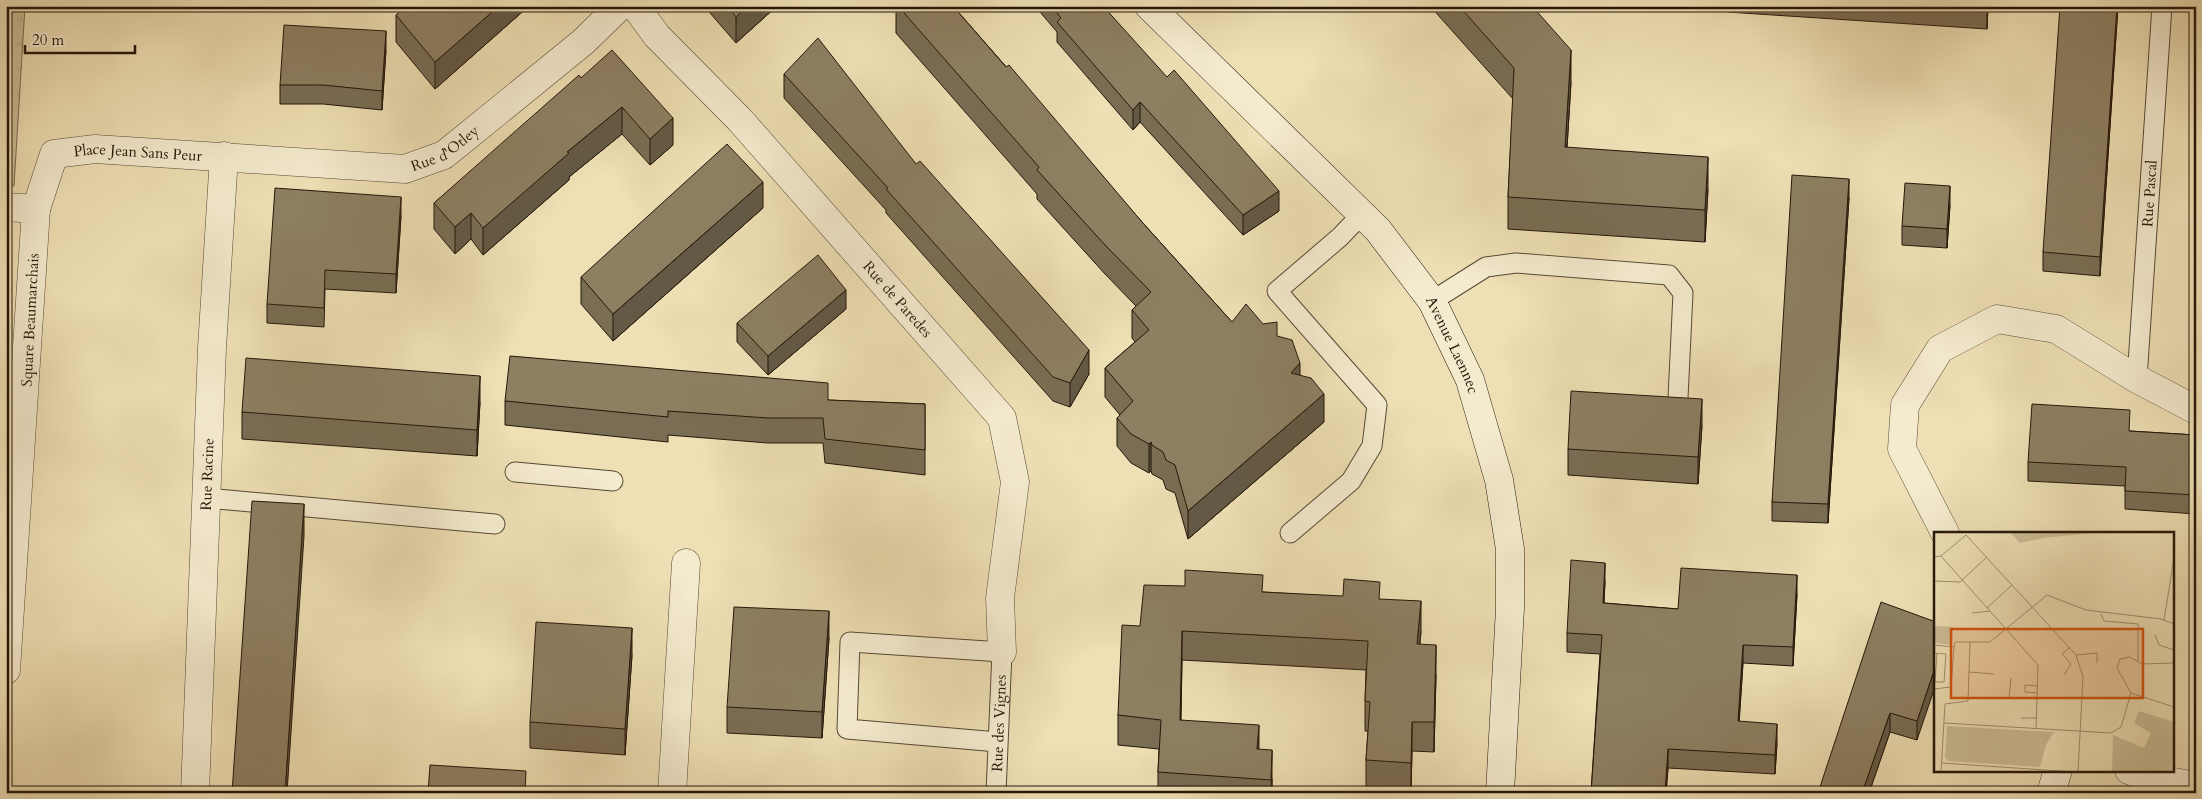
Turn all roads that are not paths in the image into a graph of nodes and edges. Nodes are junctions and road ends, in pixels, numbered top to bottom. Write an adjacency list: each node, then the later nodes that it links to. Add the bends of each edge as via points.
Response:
1 (620, 6): 6 (street, Rue d'Otley, via 583,42 444,155 405,169)
2 (635, 6): 21 (street, Rue de Paredes, via 656,36 740,120 1002,418 1015,482 1000,598)
3 (1149, 6): 9 (street, Avenue Laennec)
4 (2162, 6): 11 (lane, Rue Pascal)
5 (54, 154): 6 (street, Place Jean Sans Peur, via 95,149); 8 (street, Square Beaumarchais)
6 (224, 156): 16 (street, Rue Racine)
7 (6, 207): 8 (street)
8 (36, 209): 22 (street, Square Beaumarchais)
9 (1362, 214): 10 (street, Avenue Laennec); 18 (lane, via 1277,291 1377,405 1372,446 1350,481)
10 (1432, 301): 12 (lane, via 1486,267 1516,263 1669,275 1683,293); 30 (street, Avenue Laennec, via 1470,380 1499,480 1510,549)
11 (2137, 379): 13 (street); 19 (street, via 2056,329 1997,320 1940,349 1905,405 1902,449)
12 (1678, 398)
13 (2196, 410)
14 (515, 472): 15 (lane)
15 (613, 481)
16 (206, 498): 17 (lane); 27 (street, Rue Racine)
17 (496, 524)
18 (1290, 532)
19 (1944, 532)
20 (686, 563): 28 (street)
21 (1002, 652): 23 (lane, Rue des Vignes); 23 (lane, via 850,642 847,729)
22 (6, 670)
23 (998, 742): 29 (lane, Rue des Vignes)
24 (2057, 772): 31 (street)
25 (2134, 772): 26 (street)
26 (2196, 786)
27 (195, 793)
28 (672, 793)
29 (996, 793)
30 (1500, 793)
31 (2051, 793)

